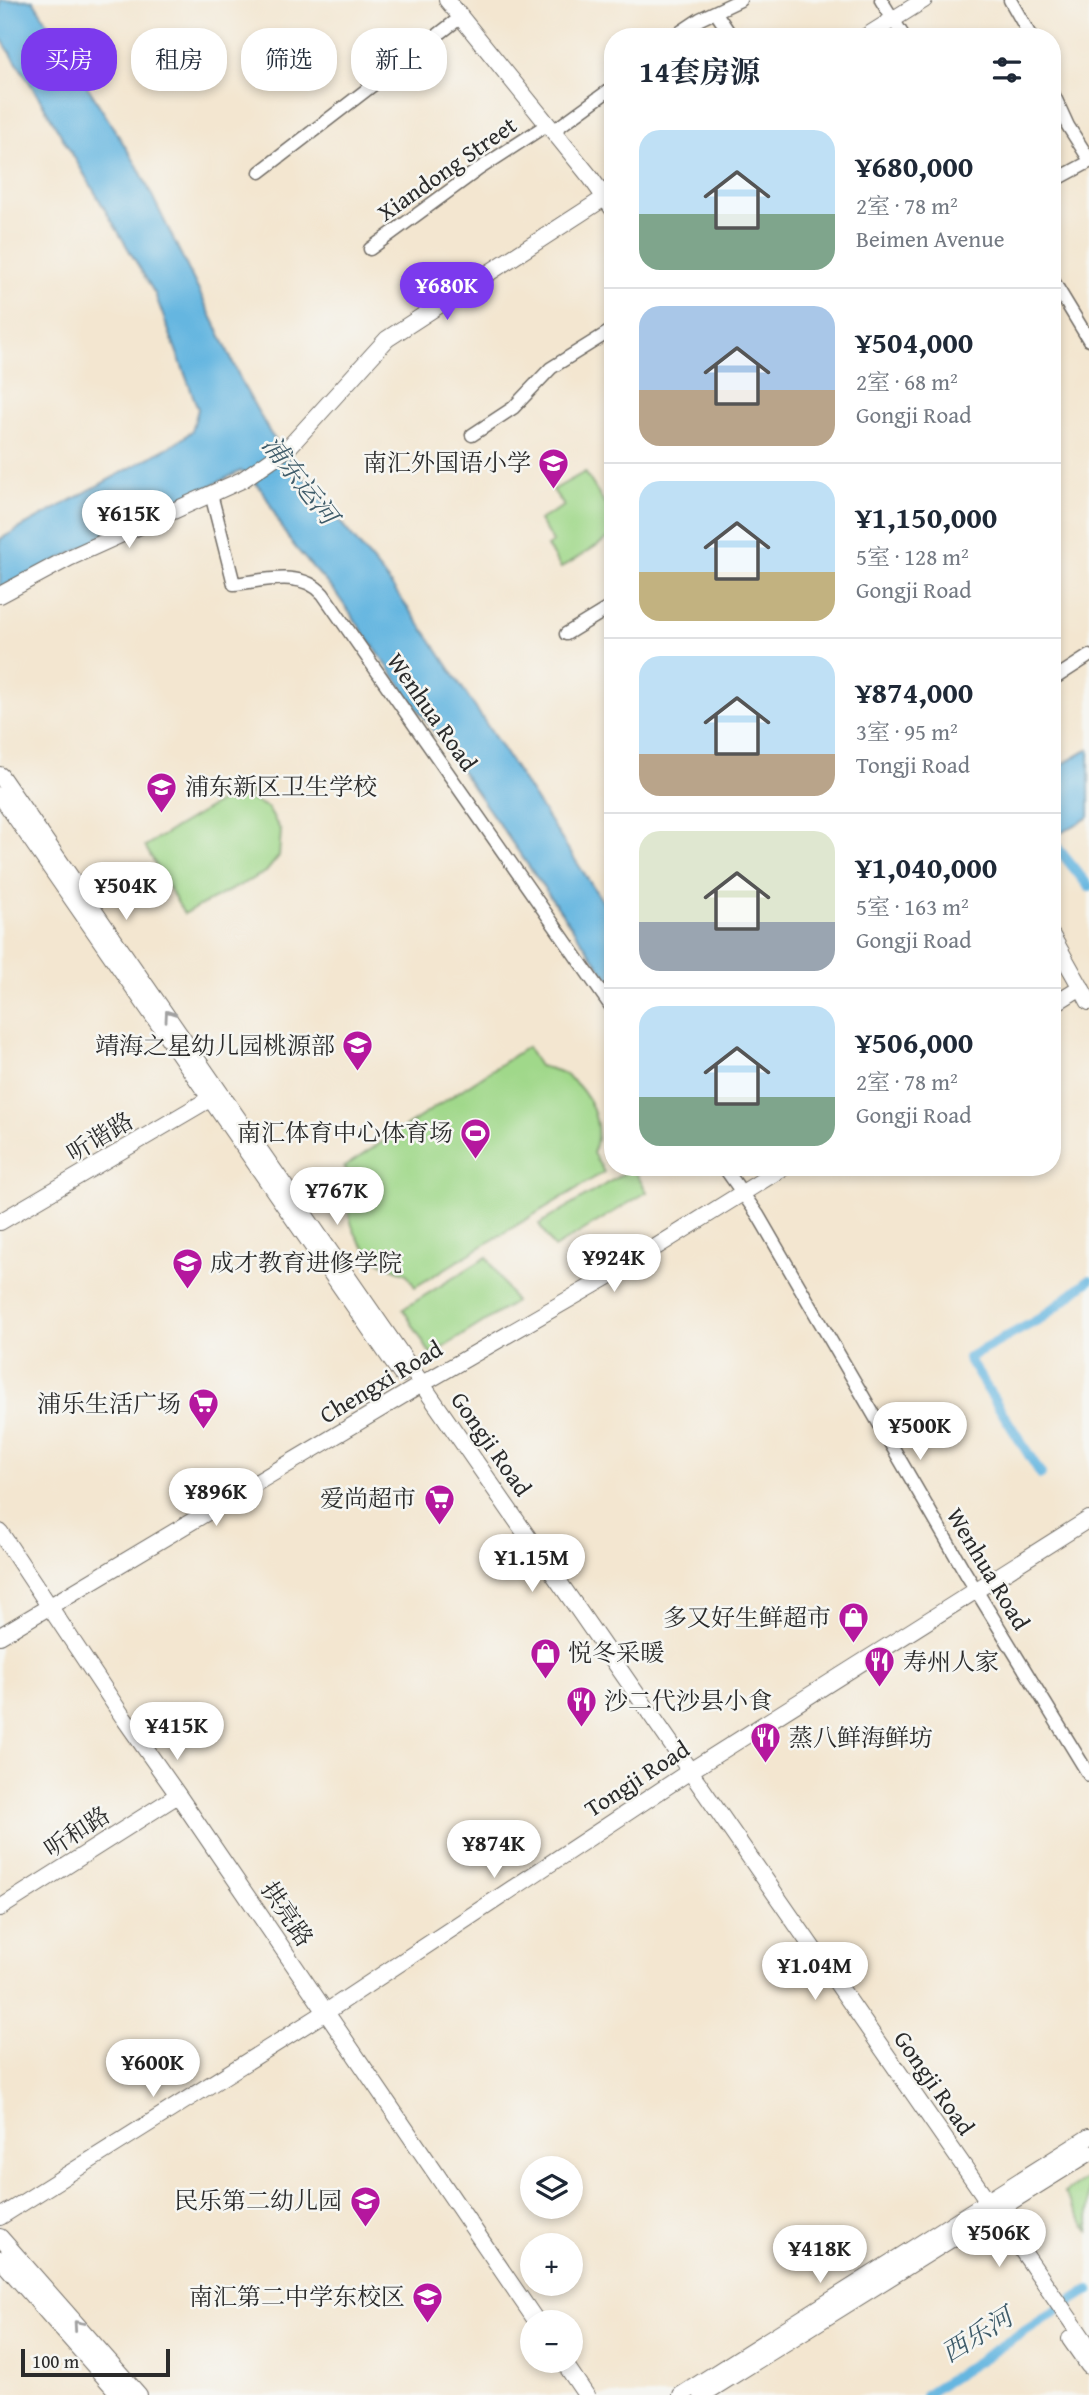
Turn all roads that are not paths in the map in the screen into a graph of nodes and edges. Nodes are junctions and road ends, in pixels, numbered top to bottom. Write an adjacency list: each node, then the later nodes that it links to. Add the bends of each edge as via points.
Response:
1 (447, 0): 7 (street)
2 (740, 0): 6 (street)
3 (881, 0): 8 (street)
4 (924, 0): 8 (street)
5 (1010, 0): 13 (street)
6 (716, 13): 9 (street); 10 (street)
7 (461, 17): 16 (street); 18 (street)
8 (893, 19): 11 (street); 12 (street)
9 (686, 28)
10 (726, 28)
11 (880, 28)
12 (898, 28)
13 (1026, 28)
14 (604, 93): 16 (street, Xiandong Street)
15 (1061, 111): 17 (street)
16 (550, 128): 20 (street); 22 (street, Xiandong Street, via 490,162)
17 (1089, 161): 19 (street)
18 (260, 172)
19 (1061, 177)
20 (604, 193)
21 (604, 204): 27 (street, via 382,344 288,448 242,480)
22 (370, 249)
23 (1061, 294): 25 (street)
24 (604, 335): 26 (street, via 551,368 513,408)
25 (1089, 340)
26 (472, 435)
27 (211, 494): 28 (street, via 69,558); 37 (street, Wenhua Road, via 234,584 293,579 308,582 323,594)
28 (0, 595)
29 (604, 611): 30 (street)
30 (566, 634)
31 (1089, 656): 32 (street)
32 (1061, 674)
33 (0, 775): 39 (street, Gongji Road, one-way to 33)
34 (0, 795): 39 (street, Gongji Road)
35 (1061, 950): 36 (street)
36 (1086, 990): 38 (street)
37 (604, 997)
38 (1061, 1001)
39 (216, 1095): 43 (street, 听谐路); 44 (street, Gongji Road)
40 (731, 1176): 42 (street, Wenhua Road)
41 (769, 1176): 42 (street, Chengxi Road)
42 (743, 1192): 44 (street, Chengxi Road); 47 (street, Wenhua Road)
43 (0, 1222)
44 (417, 1387): 48 (street, Chengxi Road); 50 (street, Gongji Road)
45 (1089, 1519): 47 (street, Tongji Road)
46 (0, 1532): 48 (street, 拱亮路)
47 (976, 1591): 50 (street, Tongji Road); 51 (street, Wenhua Road)
48 (50, 1605): 49 (street, Chengxi Road); 52 (street, 拱亮路)
49 (0, 1636)
50 (685, 1774): 54 (street, Tongji Road); 57 (street, Gongji Road)
51 (1089, 1775)
52 (178, 1795): 53 (street, 听和路); 54 (street, 拱亮路)
53 (0, 1908)
54 (326, 2012): 58 (street, Tongji Road); 61 (street, 拱亮路)
55 (1089, 2137): 57 (street)
56 (1089, 2153): 57 (street)
57 (987, 2209): 62 (street, Gongji Road); 69 (street); 70 (street)
58 (0, 2217)
59 (0, 2237): 67 (street, one-way to 59)
60 (0, 2259): 66 (street)
61 (529, 2310)
62 (1069, 2327): 63 (street, Gongji Road); 64 (street, Gongji Road)
63 (1089, 2347)
64 (1089, 2366)
65 (571, 2373): 68 (street)
66 (120, 2395)
67 (139, 2395)
68 (586, 2395)
69 (681, 2395)
70 (702, 2395)

